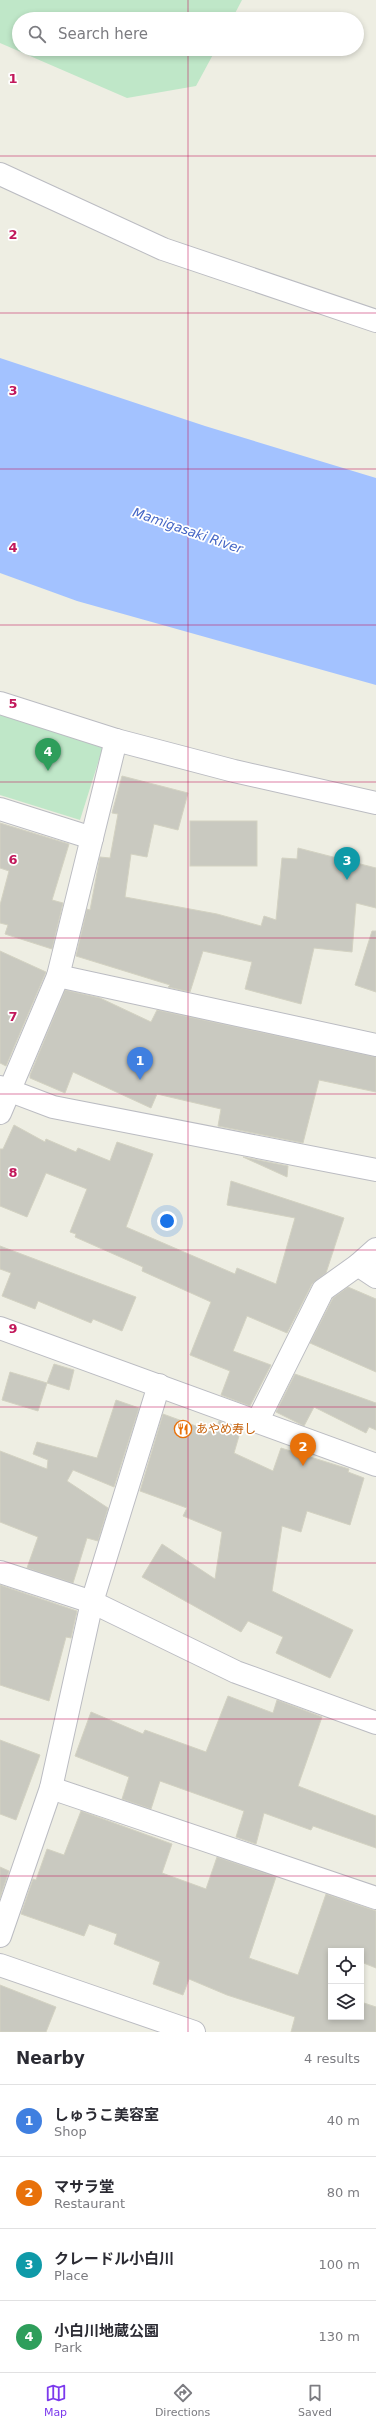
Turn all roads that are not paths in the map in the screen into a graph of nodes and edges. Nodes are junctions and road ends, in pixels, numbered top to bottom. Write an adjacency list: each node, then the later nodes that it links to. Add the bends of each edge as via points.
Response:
1 (0, 174): 2 (street, via 163,249)
2 (376, 321)
3 (0, 703): 4 (street)
4 (116, 740): 5 (street, via 234,771); 7 (street)
5 (376, 803)
6 (0, 808): 7 (street)
7 (92, 838): 8 (street)
8 (58, 976): 9 (street); 10 (street)
9 (376, 1045)
10 (4, 1089): 11 (street); 12 (street, via 53,1107)
11 (0, 1113)
12 (376, 1170)
13 (376, 1249): 14 (street)
14 (367, 1271): 17 (street, via 323,1290)
15 (0, 1328): 16 (street)
16 (159, 1385): 17 (street); 20 (street)
17 (257, 1422): 18 (street)
18 (376, 1465)
19 (0, 1572): 20 (street)
20 (92, 1602): 21 (street, via 236,1672); 22 (street)
21 (376, 1723)
22 (51, 1788): 23 (street); 24 (street)
23 (376, 1898)
24 (0, 1936)
25 (0, 1965): 26 (street)
26 (194, 2032)

